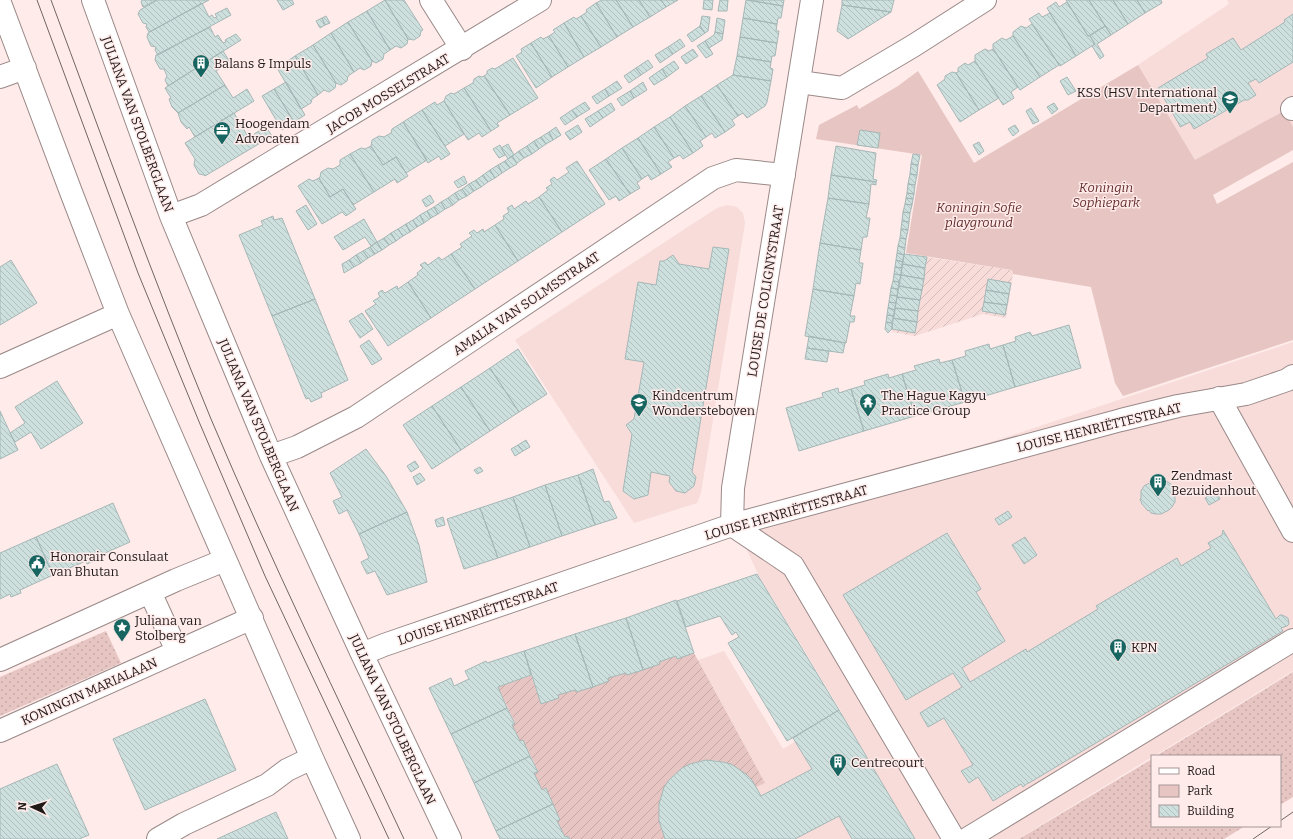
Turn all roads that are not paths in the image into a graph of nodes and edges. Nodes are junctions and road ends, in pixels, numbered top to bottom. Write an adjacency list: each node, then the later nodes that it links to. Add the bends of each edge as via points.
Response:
1 (93, 0): 12 (street, JULIANA VAN STOLBERGLAAN)
2 (431, 0): 7 (street)
3 (540, 0): 7 (street, JACOB MOSSELSTRAAT)
4 (812, 0): 10 (street, LOUISE DE COLIGNYSTRAAT)
5 (985, 0): 10 (street, via 842,88)
6 (0, 3): 8 (street)
7 (462, 49): 12 (street, JACOB MOSSELSTRAAT, via 201,205)
8 (24, 68): 9 (street); 13 (street)
9 (0, 77)
10 (800, 82): 11 (street, LOUISE DE COLIGNYSTRAAT)
11 (784, 175): 17 (street, AMALIA VAN SOLMSSTRAAT, via 736,170 713,178 356,418 297,447); 18 (street, LOUISE DE COLIGNYSTRAAT, via 733,488)
12 (171, 216): 17 (street, JULIANA VAN STOLBERGLAAN)
13 (118, 314): 14 (street); 20 (street)
14 (0, 367)
15 (1293, 376): 16 (street, LOUISE HENRIËTTESTRAAT, via 1246,394)
16 (1218, 398): 18 (street, LOUISE HENRIËTTESTRAAT, via 1121,420); 19 (street)
17 (270, 456): 25 (street, JULIANA VAN STOLBERGLAAN)
18 (732, 525): 25 (street, LOUISE HENRIËTTESTRAAT); 33 (street, via 793,566)
19 (1293, 531)
20 (225, 560): 21 (street); 22 (street)
21 (150, 592): 24 (street); 26 (street)
22 (252, 618): 24 (street, KONINGIN MARIALAAN); 28 (street)
23 (1293, 640): 34 (street)
24 (177, 651): 27 (street, KONINGIN MARIALAAN)
25 (362, 654): 32 (street, JULIANA VAN STOLBERGLAAN)
26 (0, 660)
27 (0, 731)
28 (312, 758): 29 (street, via 287,770 267,785); 31 (street)
29 (187, 832): 30 (street)
30 (158, 839)
31 (349, 839)
32 (450, 839)
33 (954, 839)
34 (966, 839)

